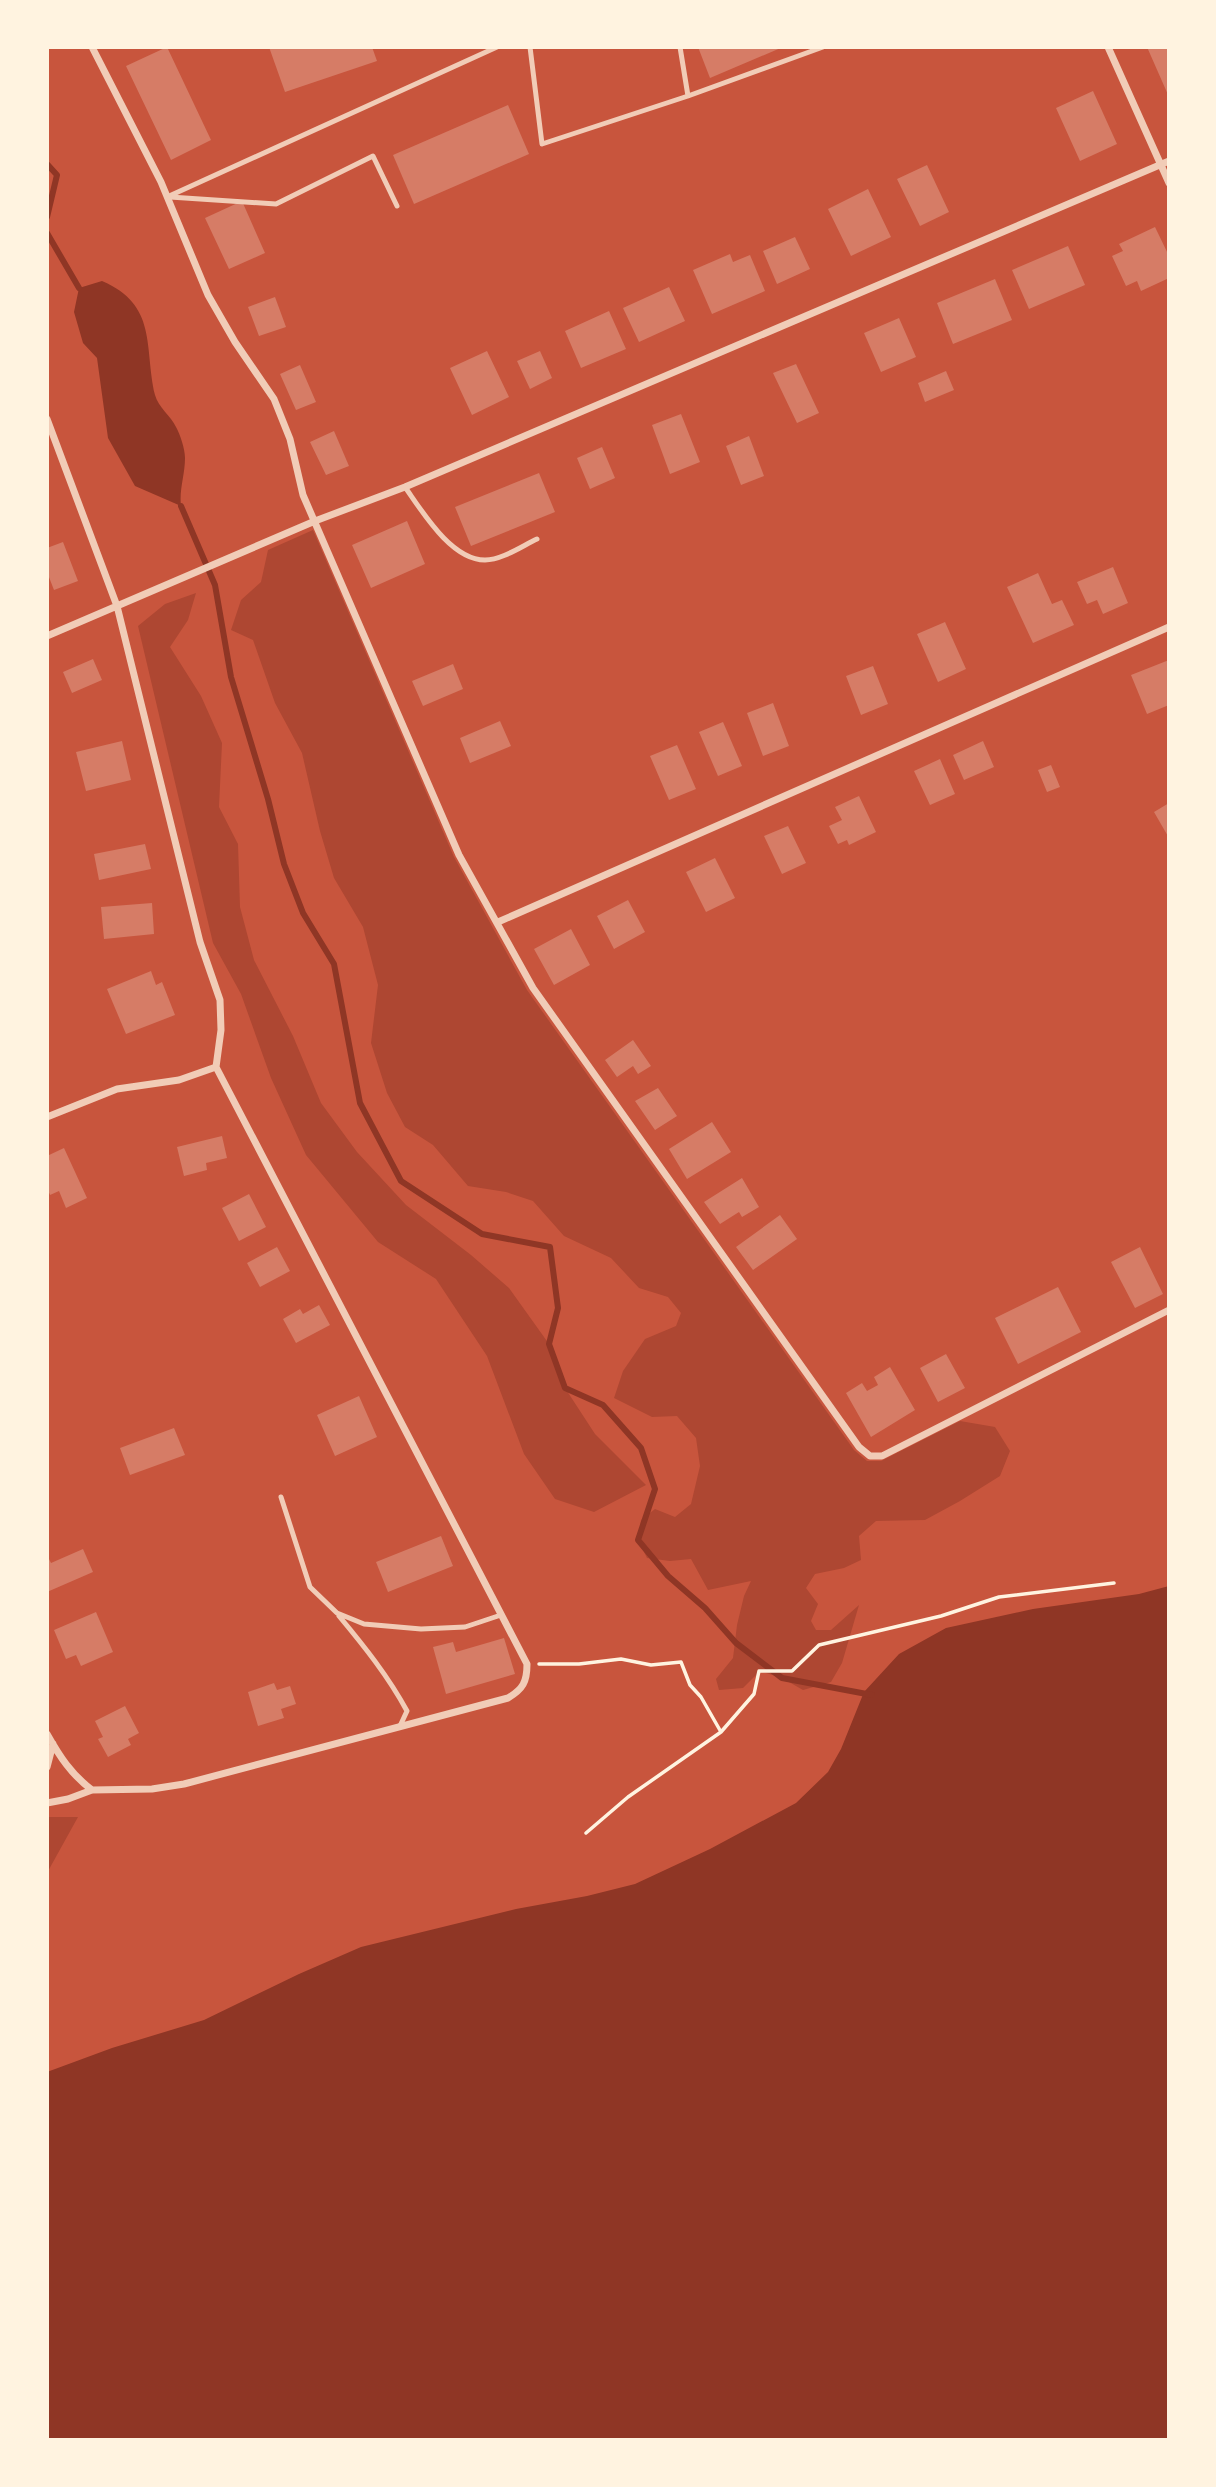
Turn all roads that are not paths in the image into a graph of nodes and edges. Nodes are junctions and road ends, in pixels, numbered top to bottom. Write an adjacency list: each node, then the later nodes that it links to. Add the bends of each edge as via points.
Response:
1 (92, 47): 11 (street)
2 (497, 47): 11 (lane)
3 (530, 47): 7 (lane, via 542,144)
4 (680, 47): 7 (lane)
5 (823, 47): 7 (lane)
6 (1108, 47): 9 (street)
7 (688, 96)
8 (1169, 161): 9 (street)
9 (1160, 165): 10 (street); 14 (street)
10 (1169, 183)
11 (167, 197): 12 (lane, via 276,204 373,156); 15 (street, via 208,295 274,399 290,439 303,495)
12 (397, 206)
13 (47, 419): 17 (street)
14 (405, 487): 15 (street); 16 (lane, via 441,534 472,557 486,560)
15 (316, 521): 17 (street); 20 (street, via 459,855)
16 (537, 539)
17 (117, 606): 19 (street); 21 (street, via 200,942 220,1000)
18 (1169, 627): 20 (street)
19 (47, 636)
20 (498, 922): 23 (street, via 533,988 859,1447 870,1456 882,1457)
21 (216, 1067): 22 (street, via 179,1080 117,1089); 26 (street)
22 (47, 1117)
23 (1169, 1310)
24 (281, 1497): 25 (lane, via 310,1587)
25 (338, 1614): 26 (lane, via 364,1624 421,1629 465,1627); 27 (lane, via 407,1711)
26 (501, 1615): 27 (street, via 527,1664 527,1680 519,1691 508,1698)
27 (400, 1727): 31 (street, via 184,1784)
28 (47, 1734): 29 (street)
29 (53, 1744): 30 (street); 31 (street, via 63,1762)
30 (47, 1767)
31 (92, 1790): 32 (street)
32 (47, 1803)

